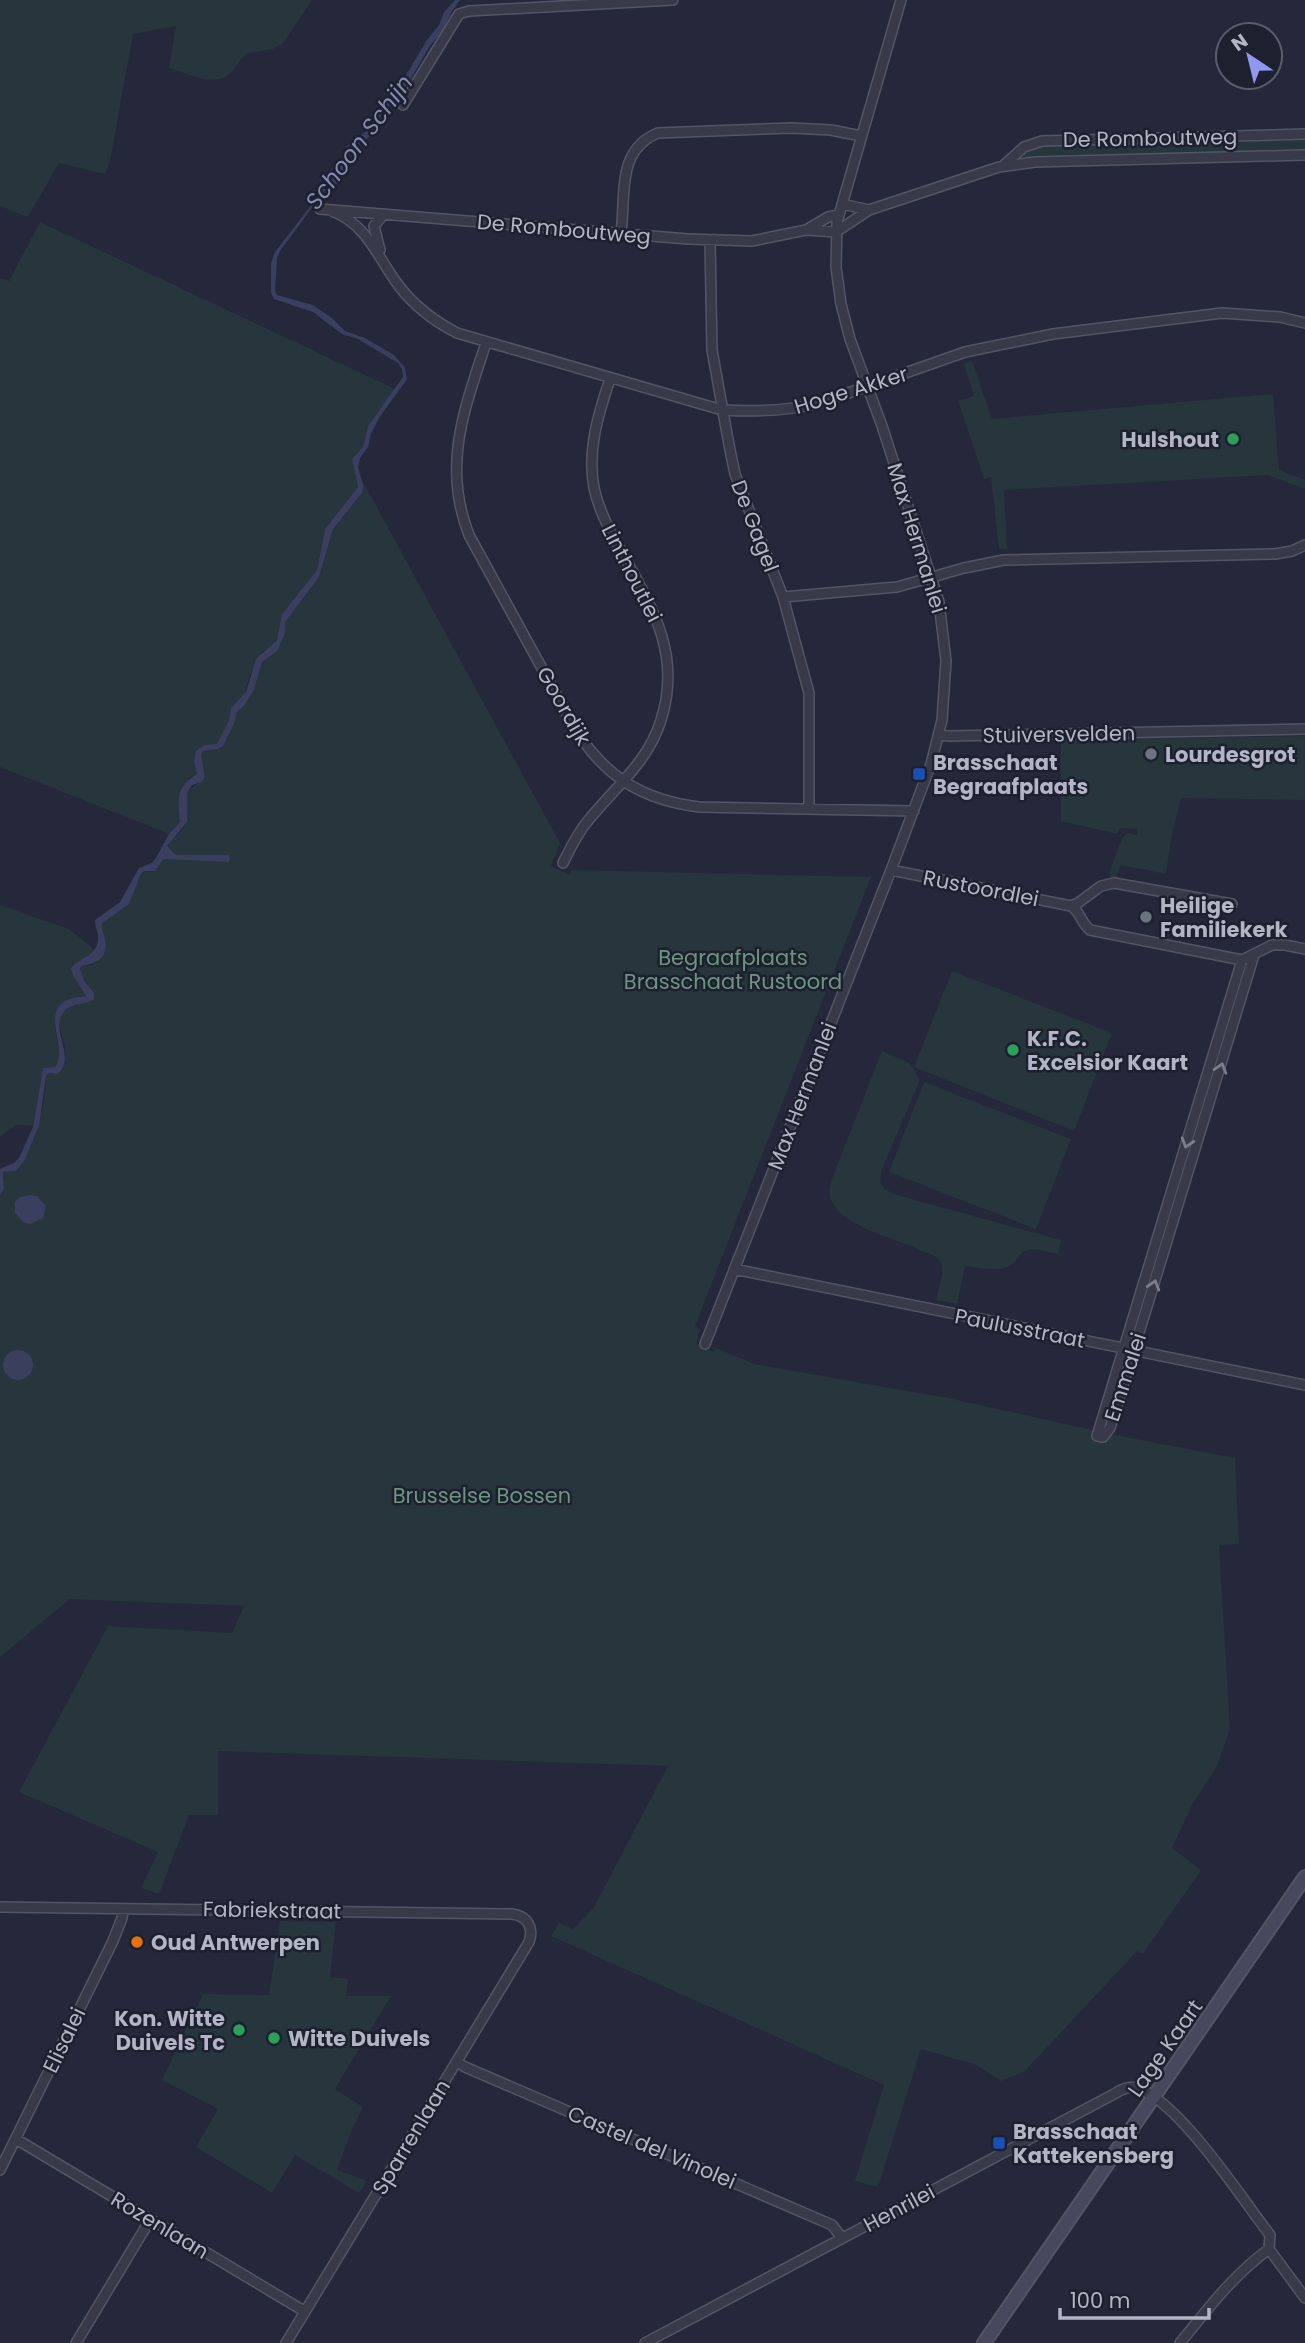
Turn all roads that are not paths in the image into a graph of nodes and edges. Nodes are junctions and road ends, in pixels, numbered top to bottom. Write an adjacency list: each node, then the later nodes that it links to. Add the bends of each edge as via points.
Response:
1 (673, 0): 3 (street, via 459,14)
2 (901, 0): 5 (street, Max Hermanlei)
3 (403, 105)
4 (1305, 134): 7 (street, De Romboutweg, via 1037,141)
5 (861, 136): 8 (street, Max Hermanlei); 16 (street, via 792,128 658,133 639,144 628,160)
6 (1305, 155): 7 (street, De Romboutweg)
7 (1003, 166): 10 (street, De Romboutweg)
8 (842, 204): 10 (street); 13 (street, Max Hermanlei)
9 (320, 209): 11 (street, De Romboutweg)
10 (869, 210): 15 (street, De Romboutweg)
11 (332, 211): 12 (street, De Romboutweg); 18 (street, Hoge Akker, via 361,229)
12 (384, 214): 16 (street, De Romboutweg); 18 (street, Hoge Akker, via 374,226)
13 (839, 215): 14 (street, De Romboutweg); 15 (street, Max Hermanlei)
14 (806, 230): 15 (street, De Romboutweg); 17 (street, De Romboutweg, via 753,241)
15 (836, 232): 22 (street, Max Hermanlei, via 843,314)
16 (621, 233): 17 (street, De Romboutweg)
17 (710, 240): 23 (street, De Gagel, via 712,350)
18 (387, 268): 20 (street, Hoge Akker, via 426,314 457,334)
19 (1305, 323): 22 (street, Hoge Akker, via 1222,313 1053,334 965,352)
20 (486, 343): 21 (street, Hoge Akker); 29 (street, Goordijk, via 457,447 455,482 463,520 578,734)
21 (610, 379): 23 (street, Hoge Akker); 29 (street, Linthoutlei, via 594,435 594,488 604,519 654,613 668,666 659,728)
22 (868, 386): 23 (street, Hoge Akker, via 799,408); 25 (street, Max Hermanlei)
23 (722, 410): 26 (street, De Gagel, via 735,474)
24 (1305, 545): 25 (street, via 1275,554 1004,560)
25 (932, 578): 26 (street, via 880,590); 28 (street, Max Hermanlei, via 946,661)
26 (783, 597): 30 (street, De Gagel, via 808,693)
27 (1305, 729): 28 (street, Stuiversvelden)
28 (939, 735): 31 (street, Max Hermanlei)
29 (623, 782): 30 (street, Goordijk, via 644,793 699,807); 32 (street, Linthoutlei, via 585,824)
30 (809, 808): 31 (street, Goordijk)
31 (914, 811): 33 (street, Max Hermanlei)
32 (563, 863)
33 (891, 870): 35 (street, Rustoordlei); 39 (street, Max Hermanlei)
34 (1232, 904): 35 (street, via 1114,883)
35 (1071, 906): 38 (street, via 1090,930)
36 (1305, 949): 37 (street, via 1279,944)
37 (1255, 955): 38 (street); 42 (street, Emmalei, one-way to 37)
38 (1242, 960): 41 (street, Emmalei, one-way to 41)
39 (734, 1269): 40 (street, Max Hermanlei); 41 (street, Paulusstraat)
40 (705, 1344)
41 (1124, 1349): 42 (street, Paulusstraat); 42 (street, Emmalei, via 1097,1436 1103,1437 1110,1428)
42 (1134, 1350): 43 (street, Paulusstraat)
43 (1305, 1385)
44 (1305, 1877): 49 (street, Lage Kaart)
45 (0, 1907): 46 (street, Fabriekstraat)
46 (123, 1909): 47 (street, Fabriekstraat, via 512,1914 525,1919); 50 (street, Elisalei, via 113,1941)
47 (531, 1935): 48 (street, Sparrenlaan)
48 (457, 2062): 53 (street, Castel del Vinolei, via 832,2225); 56 (street, Sparrenlaan)
49 (1155, 2096): 53 (street, Henrilei, via 1136,2088 1123,2089); 54 (street, via 1192,2131 1270,2235); 60 (street, Lage Kaart)
50 (16, 2139): 51 (street, Elisalei); 52 (street, Rozenlaan)
51 (0, 2170)
52 (150, 2220): 56 (street, Rozenlaan); 58 (street)
53 (842, 2238): 59 (street, Henrilei)
54 (1269, 2249): 55 (street); 61 (street, via 1232,2281)
55 (1305, 2298)
56 (304, 2311): 57 (street, Sparrenlaan)
57 (289, 2341)
58 (76, 2343)
59 (645, 2343)
60 (984, 2343)
61 (1180, 2343)

